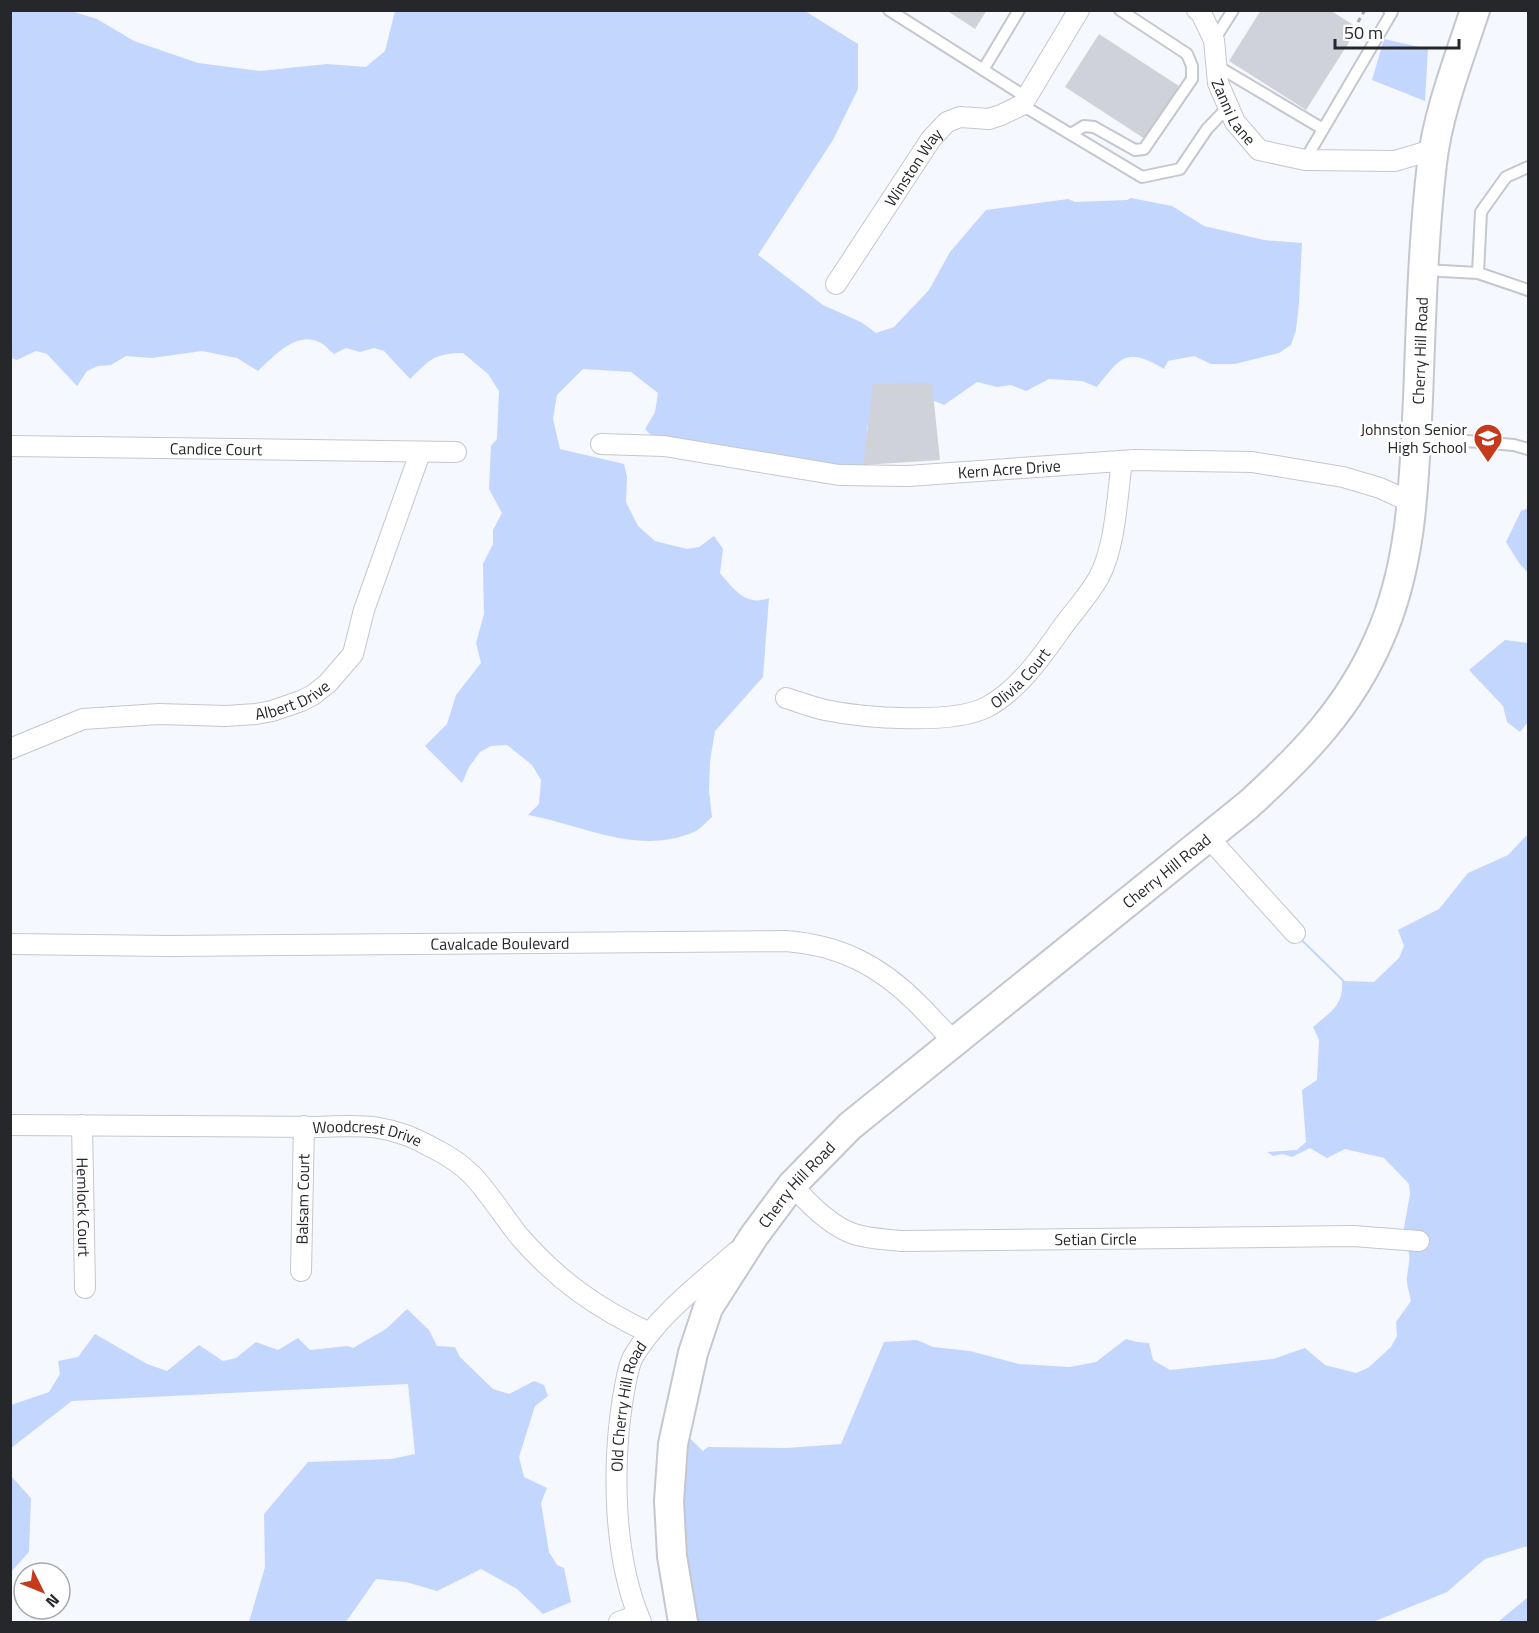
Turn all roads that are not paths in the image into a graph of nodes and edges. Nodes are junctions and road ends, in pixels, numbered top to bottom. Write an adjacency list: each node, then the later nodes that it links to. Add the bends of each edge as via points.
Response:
1 (1019, 10): 11 (lane)
2 (1079, 10): 12 (street)
3 (1120, 10): 15 (lane, via 1187,54 1192,78 1144,149 1135,150 1094,127 1084,126)
4 (1197, 10): 9 (street, Zanni Lane)
5 (1233, 10): 9 (lane)
6 (1389, 10): 14 (lane, via 1392,12)
7 (1475, 10): 16 (main road, Cherry Hill Road)
8 (891, 11): 11 (lane)
9 (1214, 40): 10 (street, Zanni Lane)
10 (1216, 66): 13 (street, Zanni Lane); 14 (lane)
11 (983, 70): 12 (lane)
12 (1024, 101): 15 (lane); 23 (street, Winston Way, via 1001,115 960,117 947,122 931,140)
13 (1228, 107): 15 (lane, via 1207,129 1180,169 1142,177); 17 (street, Zanni Lane, via 1235,122 1259,150)
14 (1323, 129): 17 (lane)
15 (1071, 134)
16 (1435, 149): 18 (street, Zanni Lane); 20 (main road, Cherry Hill Road)
17 (1305, 160): 18 (street, Zanni Lane)
18 (1395, 161): 20 (street, Zanni Lane)
19 (1528, 167): 22 (lane, via 1506,177 1480,212)
20 (1431, 180): 21 (main road, Cherry Hill Road)
21 (1423, 270): 22 (lane); 25 (main road, Cherry Hill Road)
22 (1478, 273): 24 (lane)
23 (836, 284)
24 (1528, 291)
25 (1416, 437): 28 (lane); 34 (main road, Cherry Hill Road)
26 (1528, 441): 28 (lane)
27 (601, 444): 33 (street, Kern Acre Drive, via 664,446 829,474 871,477)
28 (1514, 445): 30 (lane)
29 (10, 446): 32 (street, Candice Court)
30 (1528, 449)
31 (456, 452): 32 (street)
32 (420, 453): 36 (street, Albert Drive, via 352,654 313,695 256,714 83,719)
33 (1122, 461): 34 (street, Kern Acre Drive, via 1285,466 1380,488); 35 (street, Olivia Court, via 1110,543 1099,577 1046,651 1005,695 986,708 931,719 824,710)
34 (1413, 503): 37 (main road, Cherry Hill Road, via 1392,605 1350,693 1303,754)
35 (786, 698)
36 (10, 749)
37 (1208, 837): 38 (street); 40 (main road, Cherry Hill Road)
38 (1295, 933)
39 (10, 944): 40 (street, Cavalcade Boulevard, via 806,942 845,954 885,975)
40 (956, 1043): 44 (main road, Cherry Hill Road, via 850,1126)
41 (10, 1125): 42 (street, Woodcrest Drive)
42 (82, 1125): 43 (street, Woodcrest Drive); 48 (street, Hemlock Court)
43 (304, 1126): 47 (street, Balsam Court); 49 (street, Woodcrest Drive, via 357,1125 394,1130 452,1158 473,1176 520,1237 574,1289 615,1317)
44 (792, 1185): 45 (main road, Cherry Hill Road); 46 (street, Setian Circle, via 841,1229 870,1238 901,1241 1353,1236)
45 (754, 1236): 49 (street, Old Cherry Hill Road); 52 (main road, Cherry Hill Road, via 708,1308 677,1420 669,1501 672,1556)
46 (1419, 1241)
47 (301, 1271)
48 (85, 1288)
49 (650, 1333): 50 (street, Old Cherry Hill Road, via 627,1374 617,1451 624,1568)
50 (639, 1619): 51 (street)
51 (619, 1623)
52 (683, 1623)

